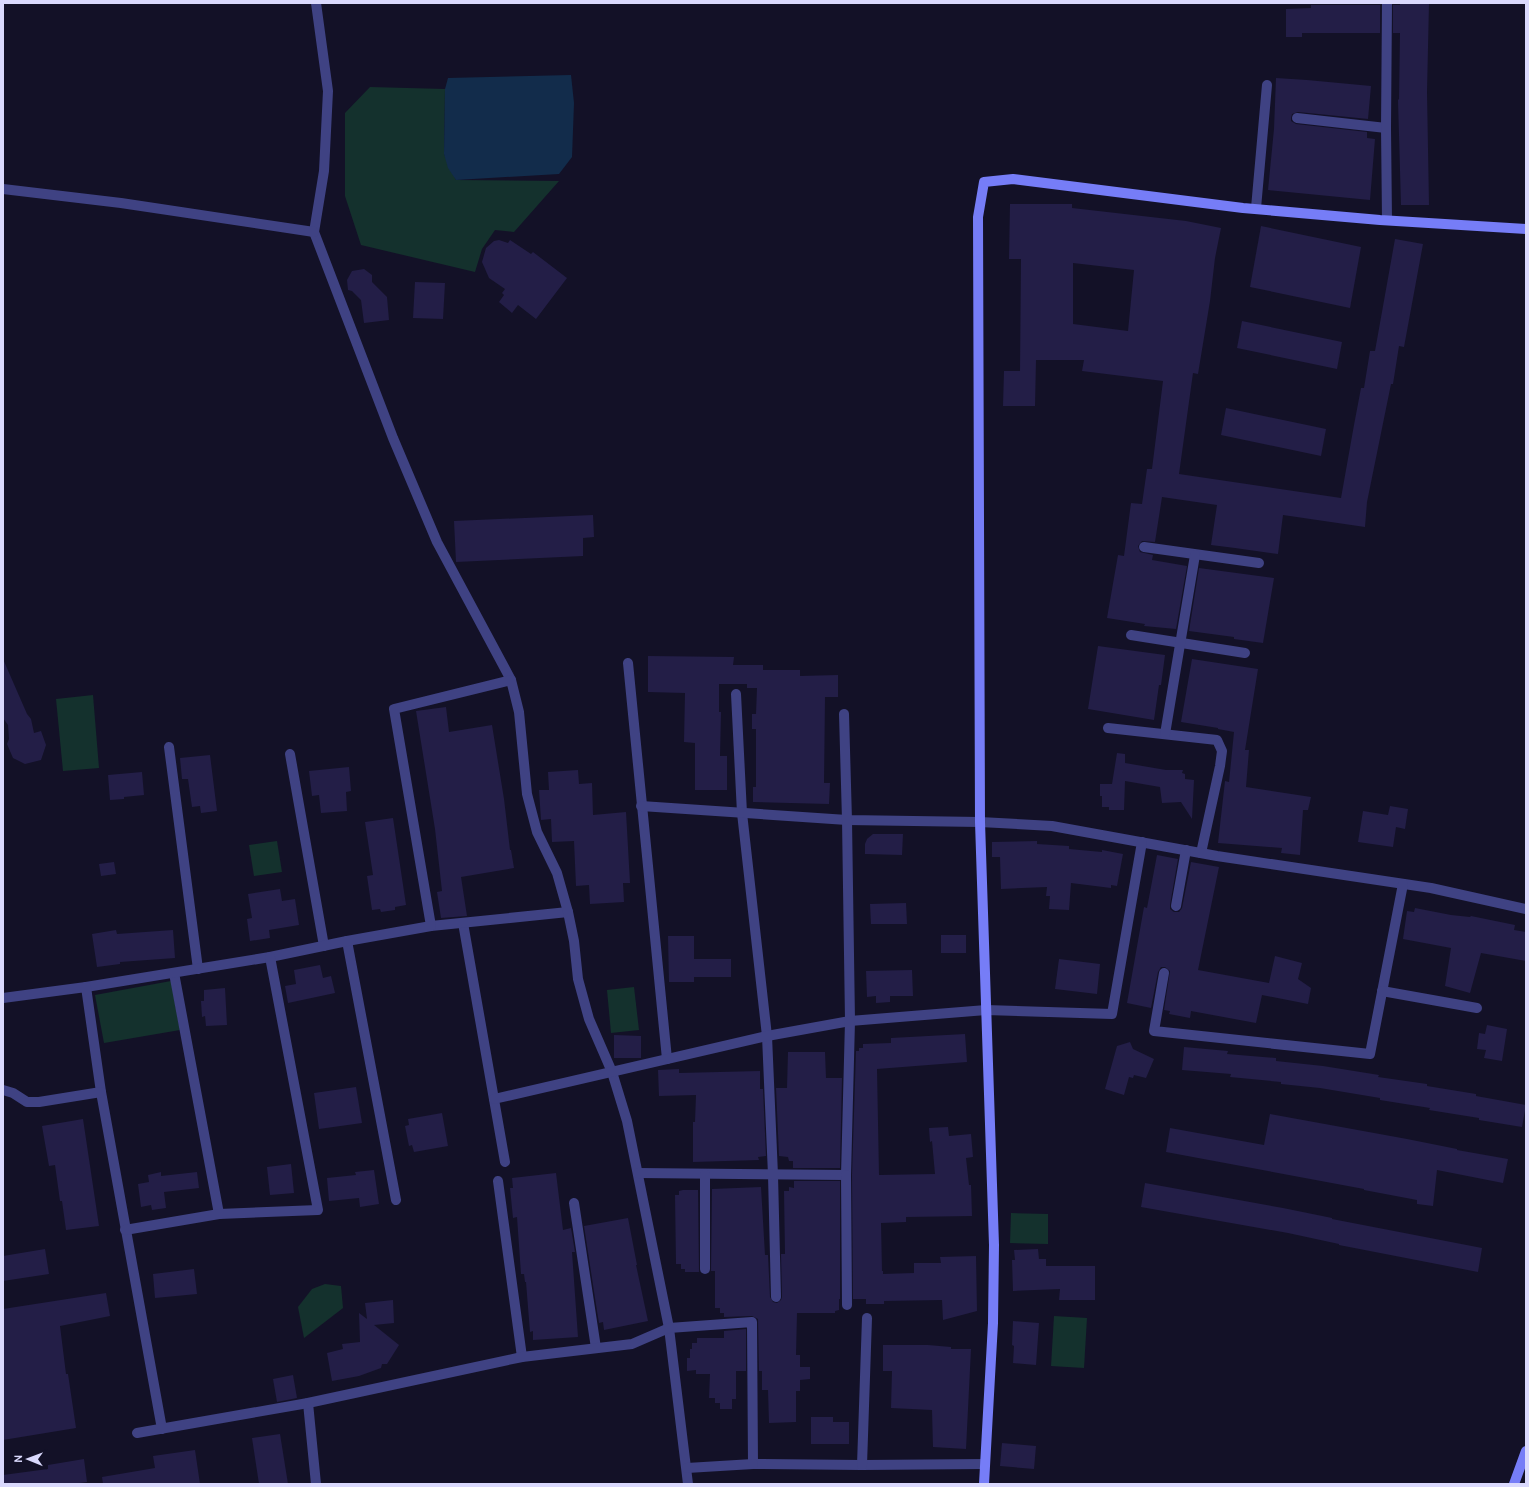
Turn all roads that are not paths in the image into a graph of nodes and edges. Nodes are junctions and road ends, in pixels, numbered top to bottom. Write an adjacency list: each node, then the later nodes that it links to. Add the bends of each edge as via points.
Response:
1 (316, 3): 10 (street, via 328,91 324,171)
2 (1387, 3): 5 (street)
3 (1267, 85): 7 (street)
4 (1297, 118): 5 (street)
5 (1386, 128): 8 (street)
6 (3, 189): 10 (street, via 121,203)
7 (1256, 208): 8 (street); 28 (street, via 1012,179 984,182 978,216)
8 (1387, 220): 9 (street)
9 (1526, 229)
10 (314, 232): 18 (street, via 393,438 437,542)
11 (1144, 548): 12 (street)
12 (1195, 555): 13 (street); 15 (street)
13 (1259, 563)
14 (1131, 635): 15 (street)
15 (1181, 643): 16 (street); 22 (street)
16 (1245, 653)
17 (628, 663): 25 (street)
18 (511, 680): 35 (street, via 519,712 527,794 537,832 557,873); 37 (street, via 394,709)
19 (736, 694): 26 (street)
20 (844, 714): 27 (street)
21 (1108, 728): 22 (street)
22 (1165, 734): 31 (street, via 1217,740 1222,751)
23 (169, 747): 41 (street)
24 (290, 754): 39 (street)
25 (641, 806): 26 (street); 51 (street)
26 (742, 813): 27 (street); 50 (street)
27 (848, 820): 28 (street); 49 (street)
28 (980, 822): 29 (street, via 1052,826); 48 (street)
29 (1142, 842): 30 (street); 48 (street, via 1112,1014)
30 (1186, 850): 31 (street); 33 (street)
31 (1201, 853): 32 (street)
32 (1403, 884): 34 (street); 45 (street)
33 (1176, 906)
34 (1526, 909)
35 (568, 912): 36 (street); 52 (street, via 578,979 589,1019)
36 (463, 923): 37 (street); 55 (street)
37 (431, 926): 38 (street)
38 (347, 941): 39 (street); 62 (street)
39 (324, 946): 40 (street)
40 (270, 957): 41 (street); 64 (street, via 318,1210)
41 (198, 969): 42 (street)
42 (174, 973): 44 (street); 64 (street)
43 (1164, 973): 45 (street, via 1154,1031 1370,1054)
44 (86, 987): 46 (street); 54 (street)
45 (1382, 991): 47 (street)
46 (3, 998)
47 (1477, 1008)
48 (986, 1010): 49 (street); 78 (street, via 994,1245 993,1323)
49 (850, 1021): 50 (street); 60 (street)
50 (767, 1036): 51 (street); 59 (street)
51 (667, 1059): 52 (street)
52 (612, 1072): 55 (street); 57 (street, via 627,1121)
53 (3, 1090): 54 (street, via 27,1102)
54 (101, 1092): 65 (street)
55 (494, 1099): 56 (street)
56 (505, 1162)
57 (638, 1173): 58 (street); 70 (street)
58 (705, 1174): 59 (street); 66 (street)
59 (773, 1175): 60 (street); 67 (street)
60 (846, 1175): 68 (street)
61 (498, 1181): 72 (street)
62 (396, 1200)
63 (574, 1203): 71 (street)
64 (219, 1214): 65 (street)
65 (126, 1230): 74 (street)
66 (705, 1268)
67 (776, 1297)
68 (847, 1304)
69 (867, 1318): 79 (street)
70 (669, 1328): 71 (street, via 632,1344); 77 (street, via 752,1322); 80 (street)
71 (596, 1348): 72 (street)
72 (522, 1357): 73 (street)
73 (308, 1403): 74 (street); 81 (street)
74 (162, 1429): 75 (street)
75 (136, 1433)
76 (1526, 1451): 84 (street)
77 (753, 1464): 79 (street); 80 (street)
78 (985, 1464): 79 (street); 83 (street)
79 (862, 1465)
80 (687, 1468): 82 (street)
81 (316, 1484)
82 (688, 1484)
83 (984, 1484)
84 (1514, 1484)

